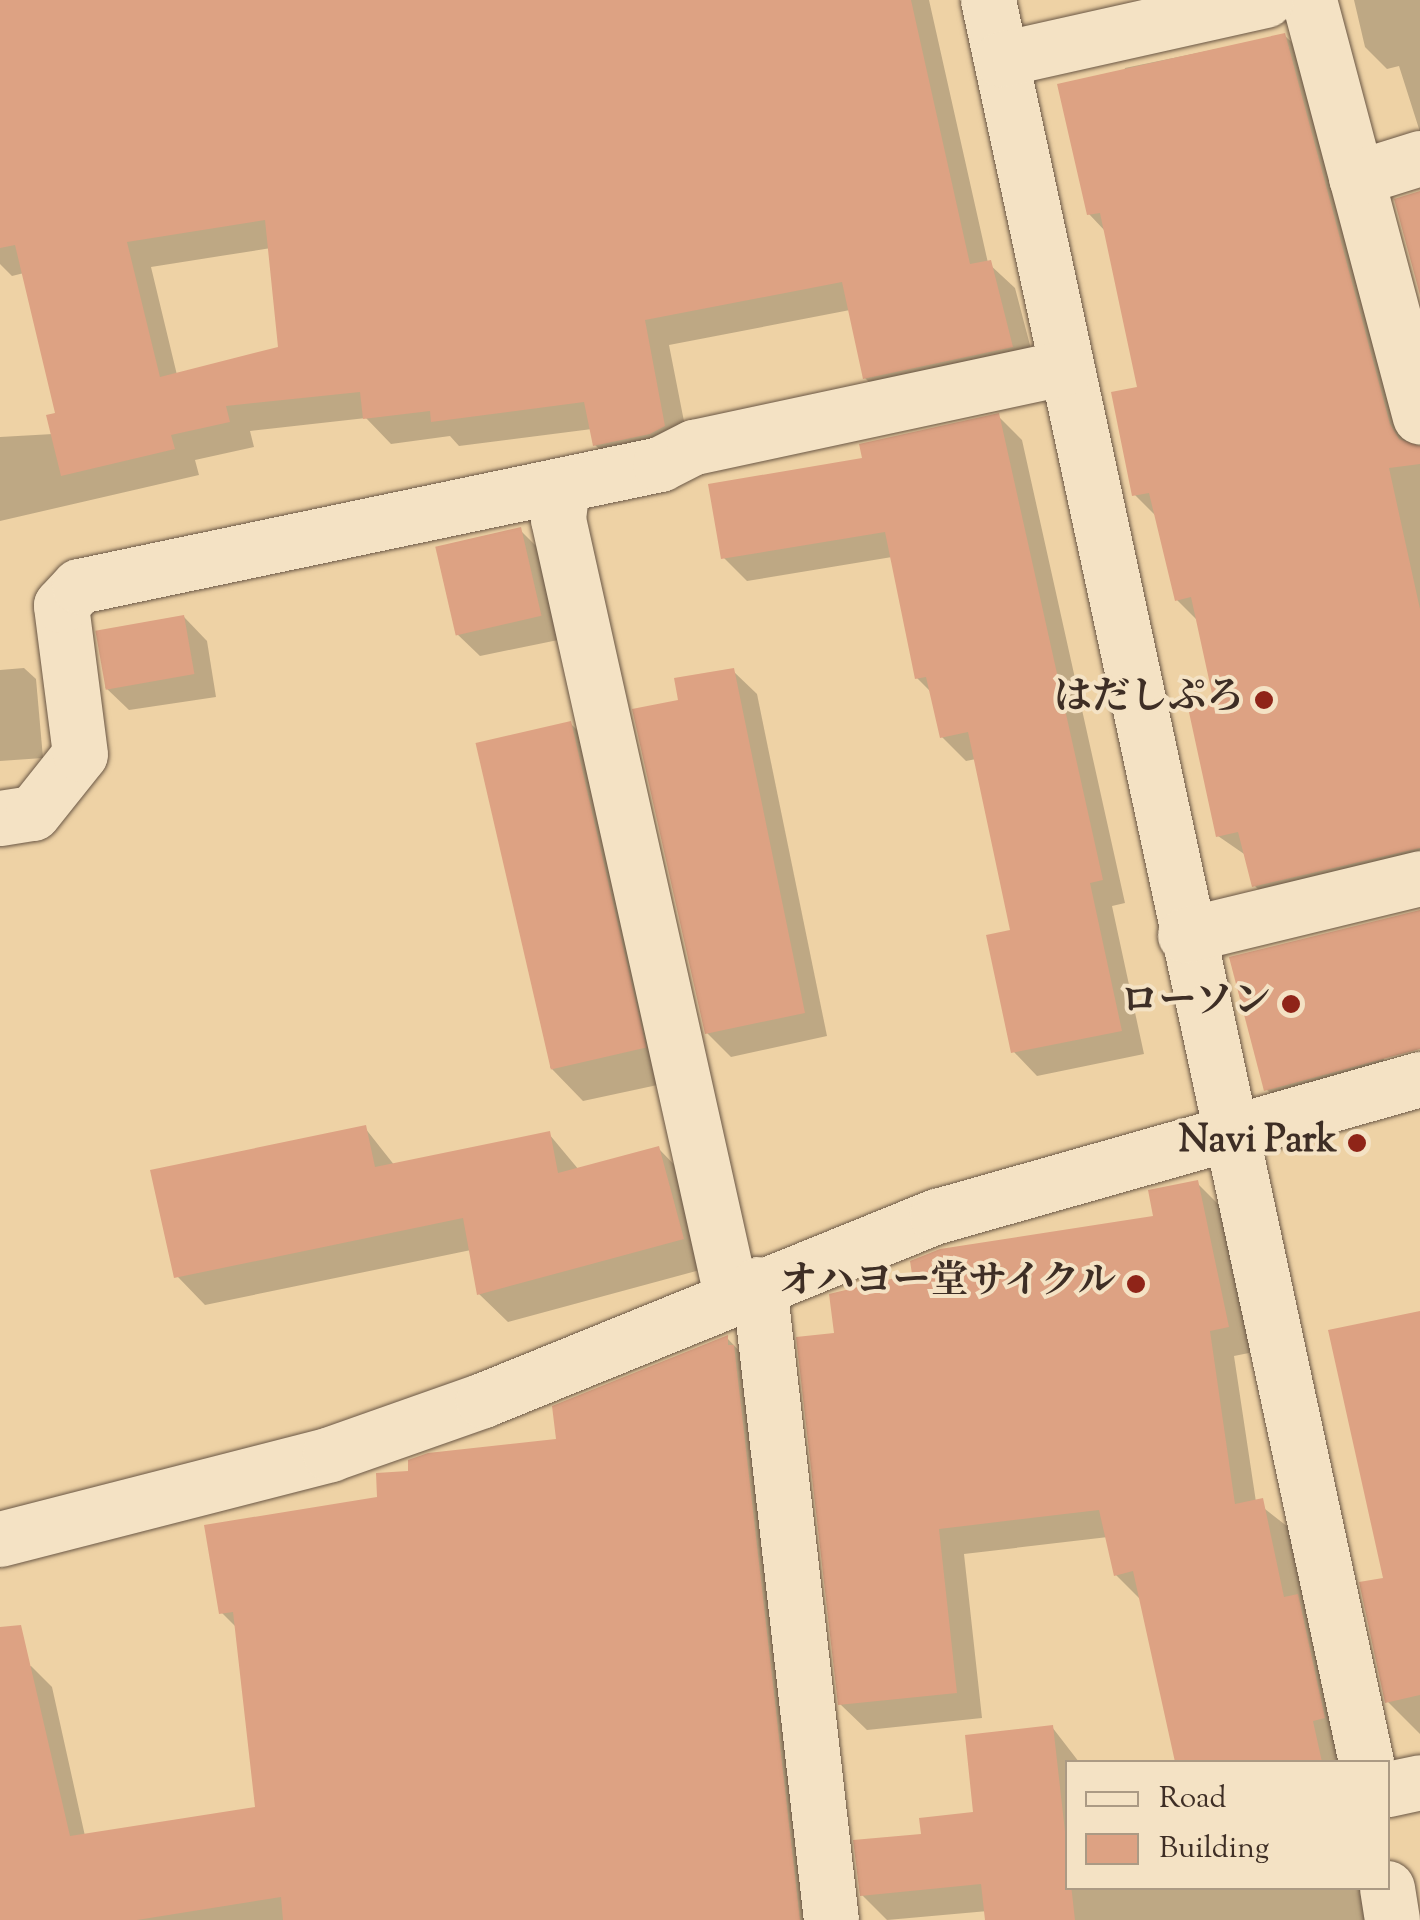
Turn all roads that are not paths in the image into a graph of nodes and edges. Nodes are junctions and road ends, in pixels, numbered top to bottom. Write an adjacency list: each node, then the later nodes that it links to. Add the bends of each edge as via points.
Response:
1 (988, 0): 4 (street)
2 (1266, 0): 4 (street)
3 (1309, 0): 6 (street)
4 (1001, 59): 7 (street)
5 (1420, 158): 6 (street)
6 (1356, 178): 8 (street)
7 (1066, 367): 9 (street, via 694,447 660,464); 12 (street)
8 (1420, 416)
9 (562, 486): 10 (street, via 66,593 61,606 80,754 33,813); 15 (street, via 558,519)
10 (0, 818)
11 (1420, 878): 12 (street)
12 (1185, 935): 14 (street)
13 (1420, 1079): 14 (street)
14 (1234, 1131): 15 (street, via 937,1216); 17 (street)
15 (745, 1289): 16 (street, via 483,1400 330,1454); 21 (street)
16 (0, 1539)
17 (1366, 1760)
18 (1420, 1782): 19 (street)
19 (1390, 1789)
20 (1387, 1890): 22 (street)
21 (831, 1920)
22 (1392, 1920)

